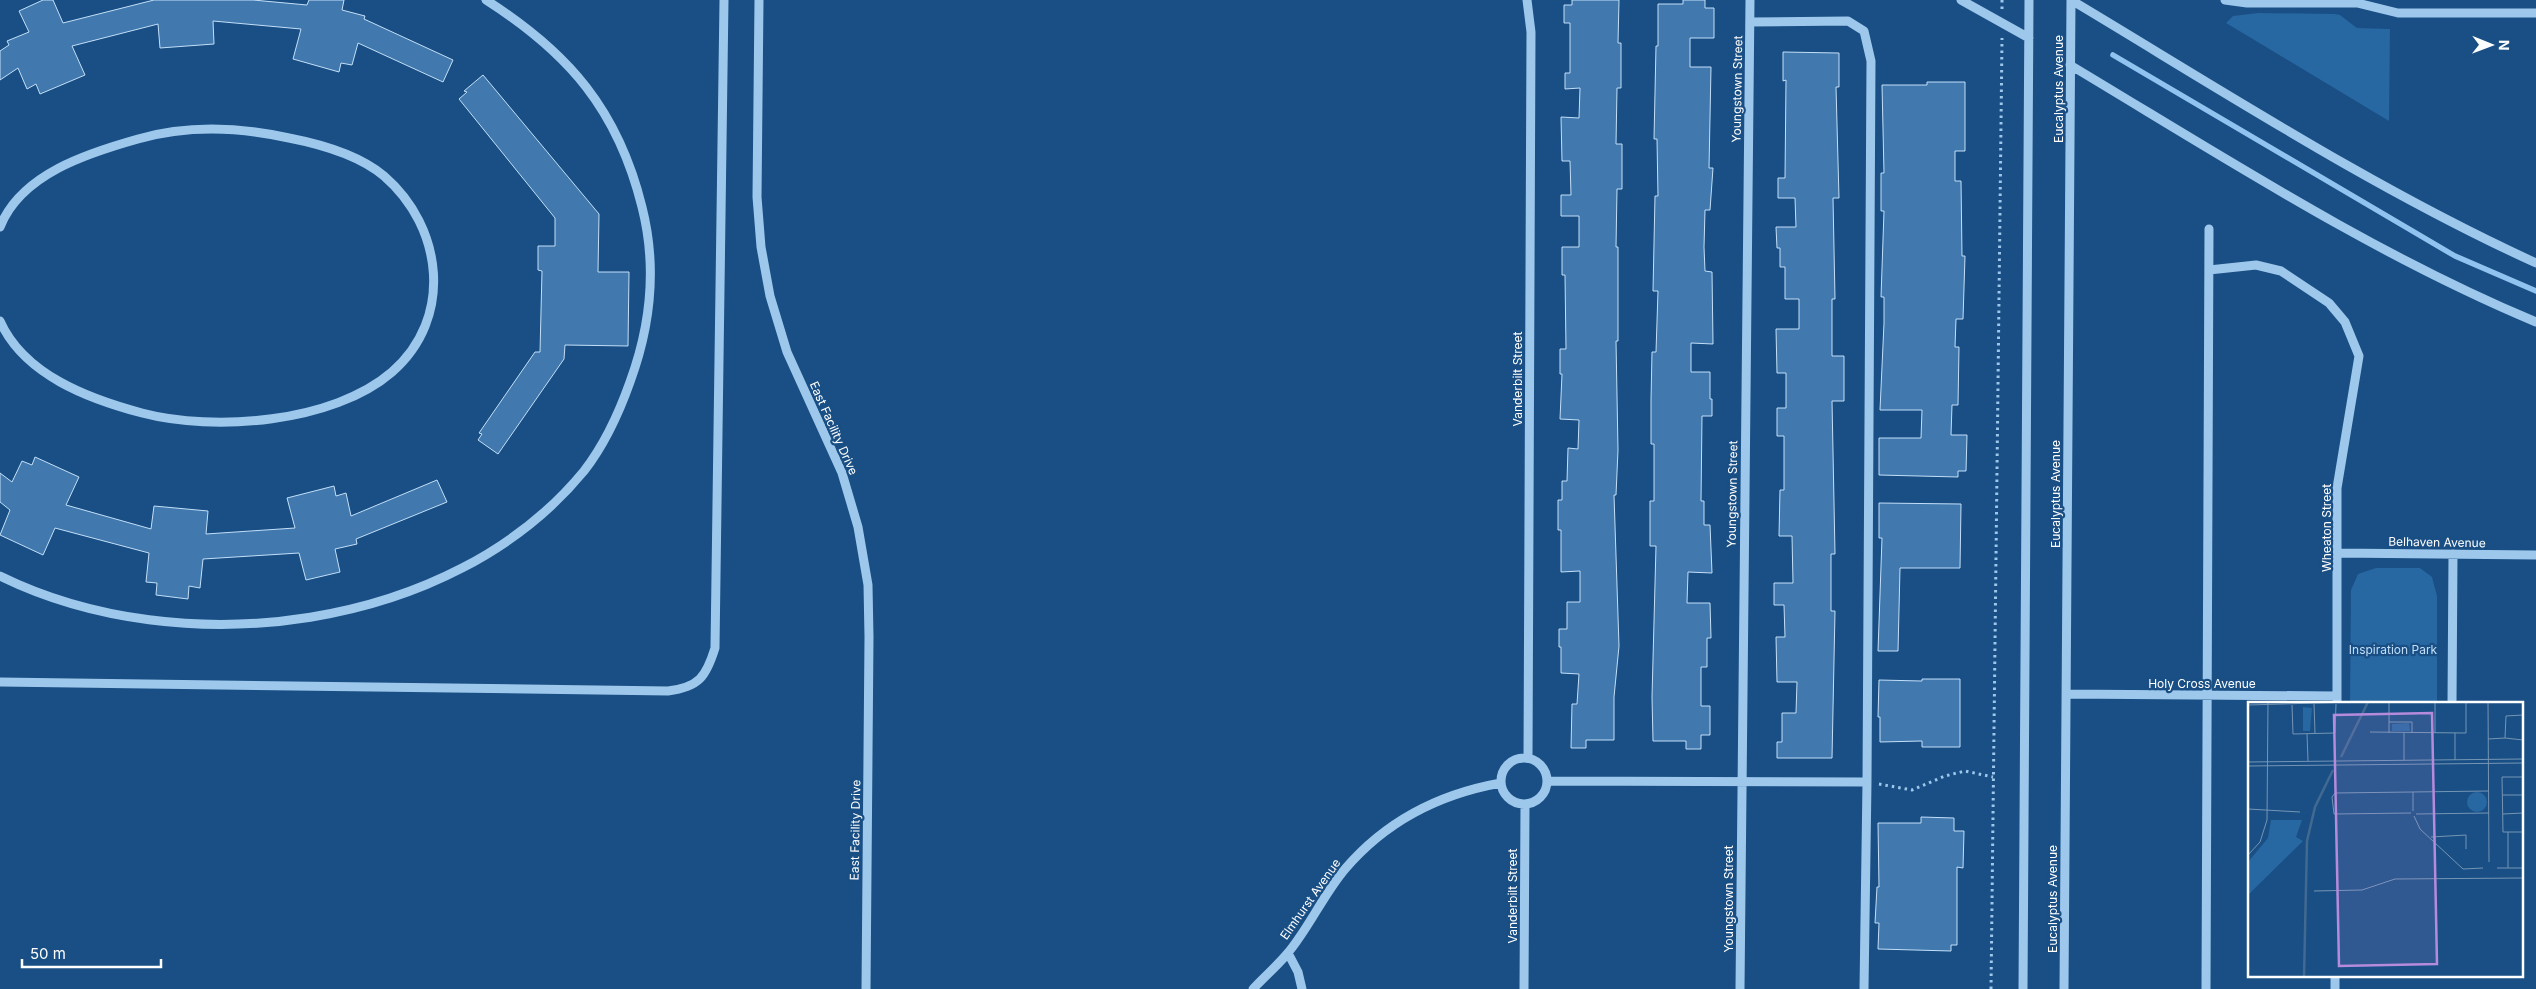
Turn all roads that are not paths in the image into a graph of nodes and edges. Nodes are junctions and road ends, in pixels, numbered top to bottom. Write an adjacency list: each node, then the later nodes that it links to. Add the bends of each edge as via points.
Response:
1 (486, 0): 24 (street, via 546,42 590,89 627,157 646,220 652,267 640,356 616,418 586,468 548,509 498,548 392,597 320,616 246,625 157,621 91,610 42,595)
2 (724, 0): 25 (street, via 715,648 708,669 699,682 686,689 668,692)
3 (759, 0): 38 (street, East Facility Drive, via 757,197 761,247 770,296 787,352 842,472 858,527 868,585)
4 (1527, 0): 30 (street, Vanderbilt Street, via 1531,32)
5 (1750, 0): 12 (street, Youngstown Street)
6 (1961, 0): 13 (street)
7 (2029, 0): 13 (street)
8 (2071, 0): 14 (street, Eucalyptus Avenue); 17 (street, via 2394,193 2469,233)
9 (2225, 0): 10 (street, via 2247,3)
10 (2356, 2): 11 (street, via 2398,13)
11 (2536, 13)
12 (1750, 22): 31 (street, Youngstown Street); 34 (street, via 1848,21 1864,31 1871,60)
13 (2029, 38): 44 (street)
14 (2070, 65): 20 (street, via 2362,238 2451,284); 26 (street, Eucalyptus Avenue)
15 (0, 227): 19 (street, via 26,190 46,176 104,149 154,135 233,130 303,141 363,163 383,175 404,197 423,227 434,263 430,309 406,358 391,373 359,392 336,403 287,417 219,423 154,416 112,405 47,374 30,362 15,347)
16 (2209, 229): 18 (street)
17 (2536, 263)
18 (2210, 270): 21 (street, Wheaton Street, via 2256,265 2281,272 2329,303 2345,322 2359,356 2337,488); 27 (street)
19 (0, 321)
20 (2536, 322)
21 (2338, 553): 22 (street, Belhaven Avenue); 28 (street, Wheaton Street)
22 (2453, 554): 23 (street, Belhaven Avenue); 29 (street)
23 (2536, 555)
24 (0, 576)
25 (0, 682)
26 (2066, 694): 27 (street, Holy Cross Avenue); 45 (street, Eucalyptus Avenue)
27 (2208, 696): 28 (street, Holy Cross Avenue); 46 (street)
28 (2337, 699)
29 (2452, 702)
30 (1528, 758): 32 (street, via 1540,764); 33 (street, via 1510,763)
31 (1741, 780): 32 (street); 34 (street); 42 (street, Youngstown Street)
32 (1547, 781): 35 (street, via 1542,796)
33 (1501, 782): 35 (street, via 1510,799); 36 (street, Elmhurst Avenue, via 1435,802 1385,830 1344,870)
34 (1866, 782): 43 (street)
35 (1525, 804): 41 (street, Vanderbilt Street)
36 (1288, 953): 39 (street, Elmhurst Avenue); 40 (street)
37 (2335, 976): 47 (street)
38 (866, 989)
39 (1253, 989)
40 (1302, 989)
41 (1524, 989)
42 (1740, 989)
43 (1864, 989)
44 (2023, 989)
45 (2064, 989)
46 (2206, 989)
47 (2335, 989)

